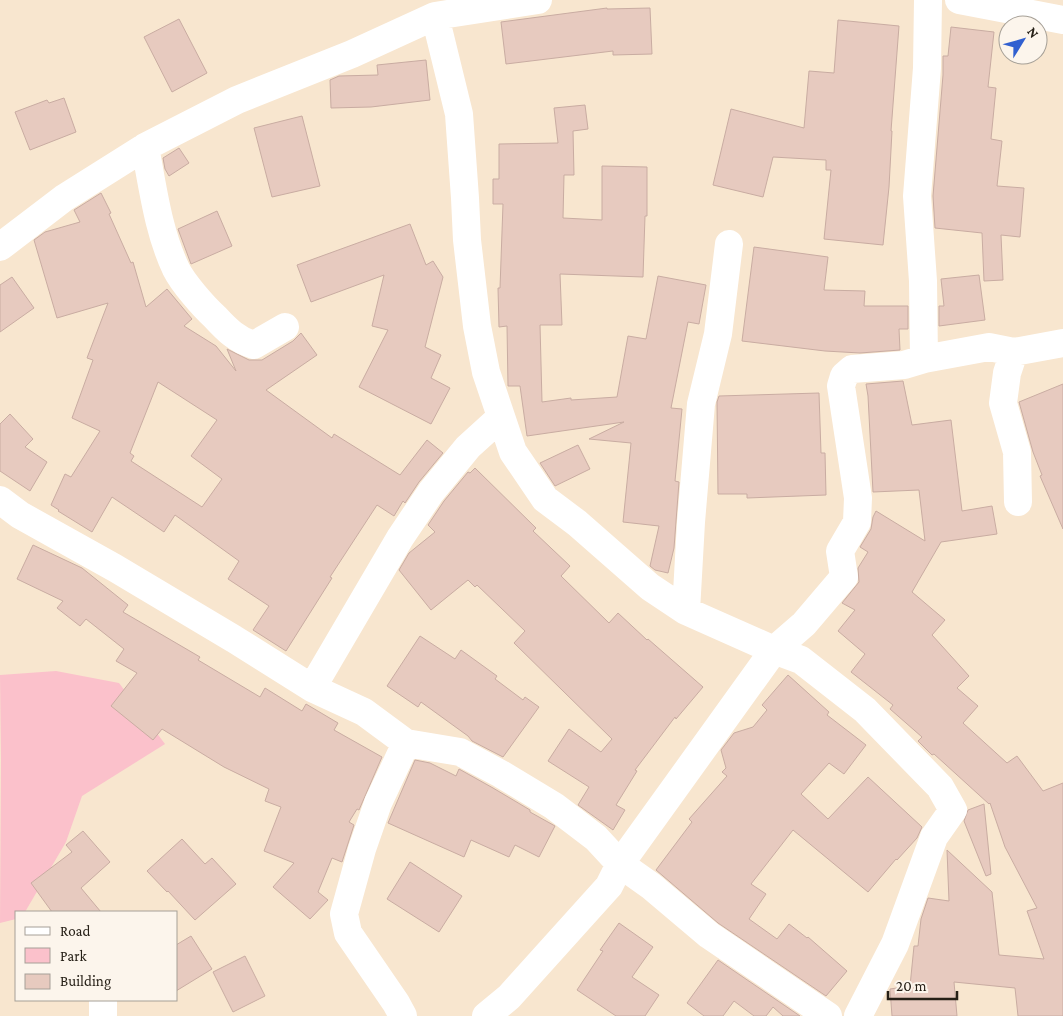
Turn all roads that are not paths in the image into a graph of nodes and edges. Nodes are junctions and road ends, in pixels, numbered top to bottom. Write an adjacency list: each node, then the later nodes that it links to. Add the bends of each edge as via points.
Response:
1 (538, 0): 4 (street)
2 (928, 0): 12 (street, via 927,68 917,196)
3 (959, 0): 5 (street)
4 (435, 16): 6 (street, via 238,100); 13 (street, via 459,114 467,240 477,326 486,372)
5 (1063, 20)
6 (145, 147): 8 (street, via 64,198); 9 (street, via 163,237 177,271 207,310 234,336 254,345)
7 (729, 244): 16 (street, via 718,334 701,404)
8 (0, 247)
9 (285, 327)
10 (1063, 343): 11 (street)
11 (1014, 352): 12 (street, via 989,347); 15 (street, via 1006,373 1003,403 1017,452)
12 (924, 359): 17 (street, via 904,365 852,370 844,376 841,386 858,498 857,522 840,551 844,577)
13 (501, 417): 16 (street, via 513,452 545,499 650,587); 20 (street, via 468,447 431,492 400,538)
14 (0, 500): 20 (street, via 20,515 115,568)
15 (1018, 502)
16 (686, 611): 18 (street)
17 (804, 624): 18 (street); 19 (street, via 807,643)
18 (774, 650): 19 (street); 22 (street)
19 (801, 660): 28 (street, via 865,710 940,787 953,810 934,836 895,944)
20 (312, 688): 21 (street, via 364,712)
21 (406, 743): 22 (street, via 460,752 501,774 568,816 596,838); 25 (street, via 378,803 344,914 348,933)
22 (620, 864): 26 (street, via 609,886 508,997); 27 (street, via 709,935)
23 (102, 1001): 24 (street)
24 (103, 1016)
25 (403, 1016)
26 (486, 1016)
27 (828, 1016)
28 (858, 1016)

